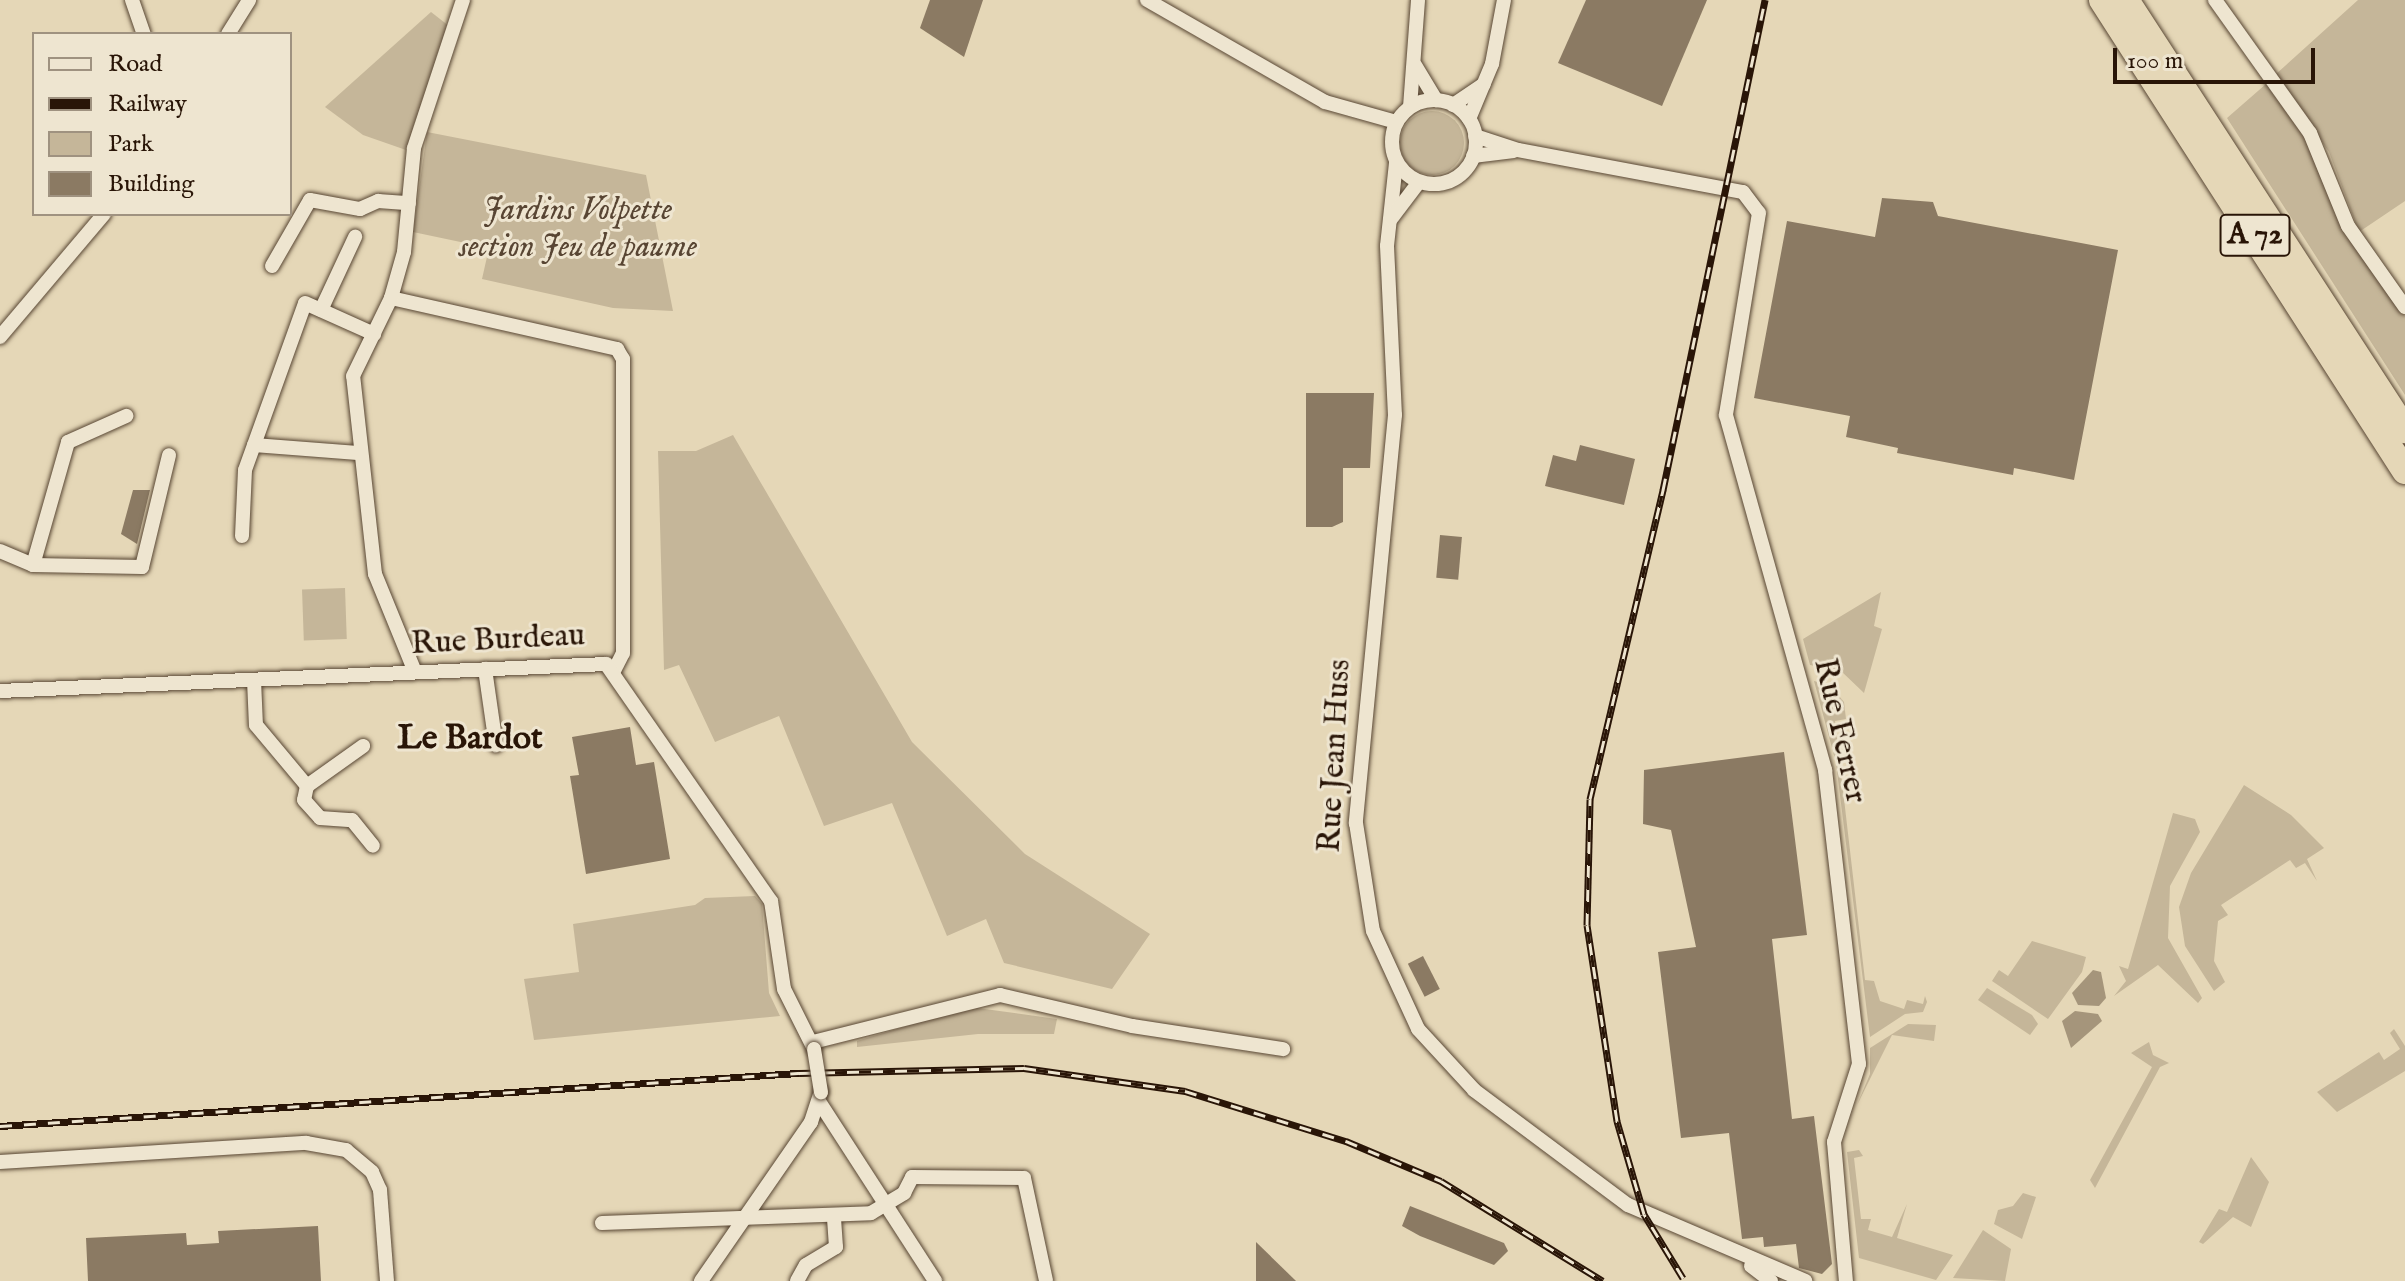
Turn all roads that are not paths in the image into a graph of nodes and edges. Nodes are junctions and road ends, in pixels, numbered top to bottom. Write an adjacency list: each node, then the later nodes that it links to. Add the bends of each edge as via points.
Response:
1 (132, 0): 10 (street)
2 (249, 0): 11 (street)
3 (463, 0): 24 (street, via 414,148)
4 (1147, 0): 18 (street, via 1325,102)
5 (1418, 0): 12 (street)
6 (1504, 0): 13 (street)
7 (2102, 0): 39 (highway, A 72)
8 (2126, 0): 35 (highway, A 72)
9 (2215, 0): 30 (street, via 2315,142 2348,226)
10 (143, 32)
11 (229, 32)
12 (1415, 65): 14 (street); 16 (street)
13 (1484, 84): 15 (street); 17 (street)
14 (1436, 100): 15 (street); 16 (street)
15 (1453, 105): 17 (street)
16 (1410, 107): 18 (street)
17 (1469, 119): 19 (street)
18 (1396, 122): 22 (street)
19 (1475, 136): 20 (street); 21 (street)
20 (1518, 150): 21 (street); 68 (street, Rue Ferrer, via 1730,188 1752,201 1761,226 1726,415 1825,770 1859,1064 1834,1142)
21 (1473, 156): 23 (street, via 1457,177)
22 (1396, 163): 23 (street); 26 (street, Rue Jean Huss)
23 (1419, 182): 26 (street)
24 (409, 203): 28 (street, via 378,201 360,209 310,200); 29 (street)
25 (102, 216): 33 (street)
26 (1388, 222): 60 (street, Rue Jean Huss, via 1395,415 1356,823 1373,931 1418,1029 1474,1090 1628,1205)
27 (355, 237): 31 (street)
28 (272, 266)
29 (391, 298): 32 (street); 44 (street, via 617,349 623,359 623,653)
30 (2405, 307)
31 (321, 310): 32 (street); 36 (street, via 305,303)
32 (374, 334): 37 (street, via 353,376)
33 (0, 337)
34 (126, 416): 42 (street, via 68,442)
35 (2405, 430)
36 (254, 445): 37 (street); 40 (street, via 245,470)
37 (358, 453): 45 (street, via 375,574)
38 (169, 455): 42 (street, via 142,567)
39 (2405, 471)
40 (242, 536)
41 (0, 551): 42 (street)
42 (33, 565)
43 (485, 669): 44 (street, Rue Burdeau, via 606,664); 45 (street, Rue Burdeau); 48 (street)
44 (614, 671): 52 (street, Rue Burdeau, via 771,901 784,989)
45 (415, 672): 46 (street, Rue Burdeau)
46 (254, 680): 47 (street, Rue Burdeau); 50 (street, via 256,725)
47 (0, 691)
48 (496, 745)
49 (363, 746): 50 (street)
50 (307, 786): 51 (street, via 304,800 320,818 352,820)
51 (373, 846)
52 (813, 1046): 53 (street, via 1000,995 1132,1026); 54 (street, Rue Burdeau, bridge)
53 (1283, 1049)
54 (821, 1097): 56 (street, Rue Burdeau); 58 (street)
55 (0, 1162): 61 (street, via 306,1143 346,1150 372,1172 380,1190)
56 (883, 1202): 57 (street, via 871,1213); 64 (street, Rue Burdeau); 65 (street, via 904,1193 912,1177 1024,1178)
57 (834, 1215): 58 (street); 63 (street, via 836,1247 806,1265)
58 (744, 1221): 59 (street); 62 (street)
59 (602, 1223)
60 (1738, 1257): 66 (street, Rue Jean Huss); 67 (street, Rue Jean Huss)
61 (387, 1281)
62 (701, 1281)
63 (797, 1281)
64 (935, 1281)
65 (1046, 1281)
66 (1771, 1281)
67 (1805, 1281)
68 (1846, 1281)

